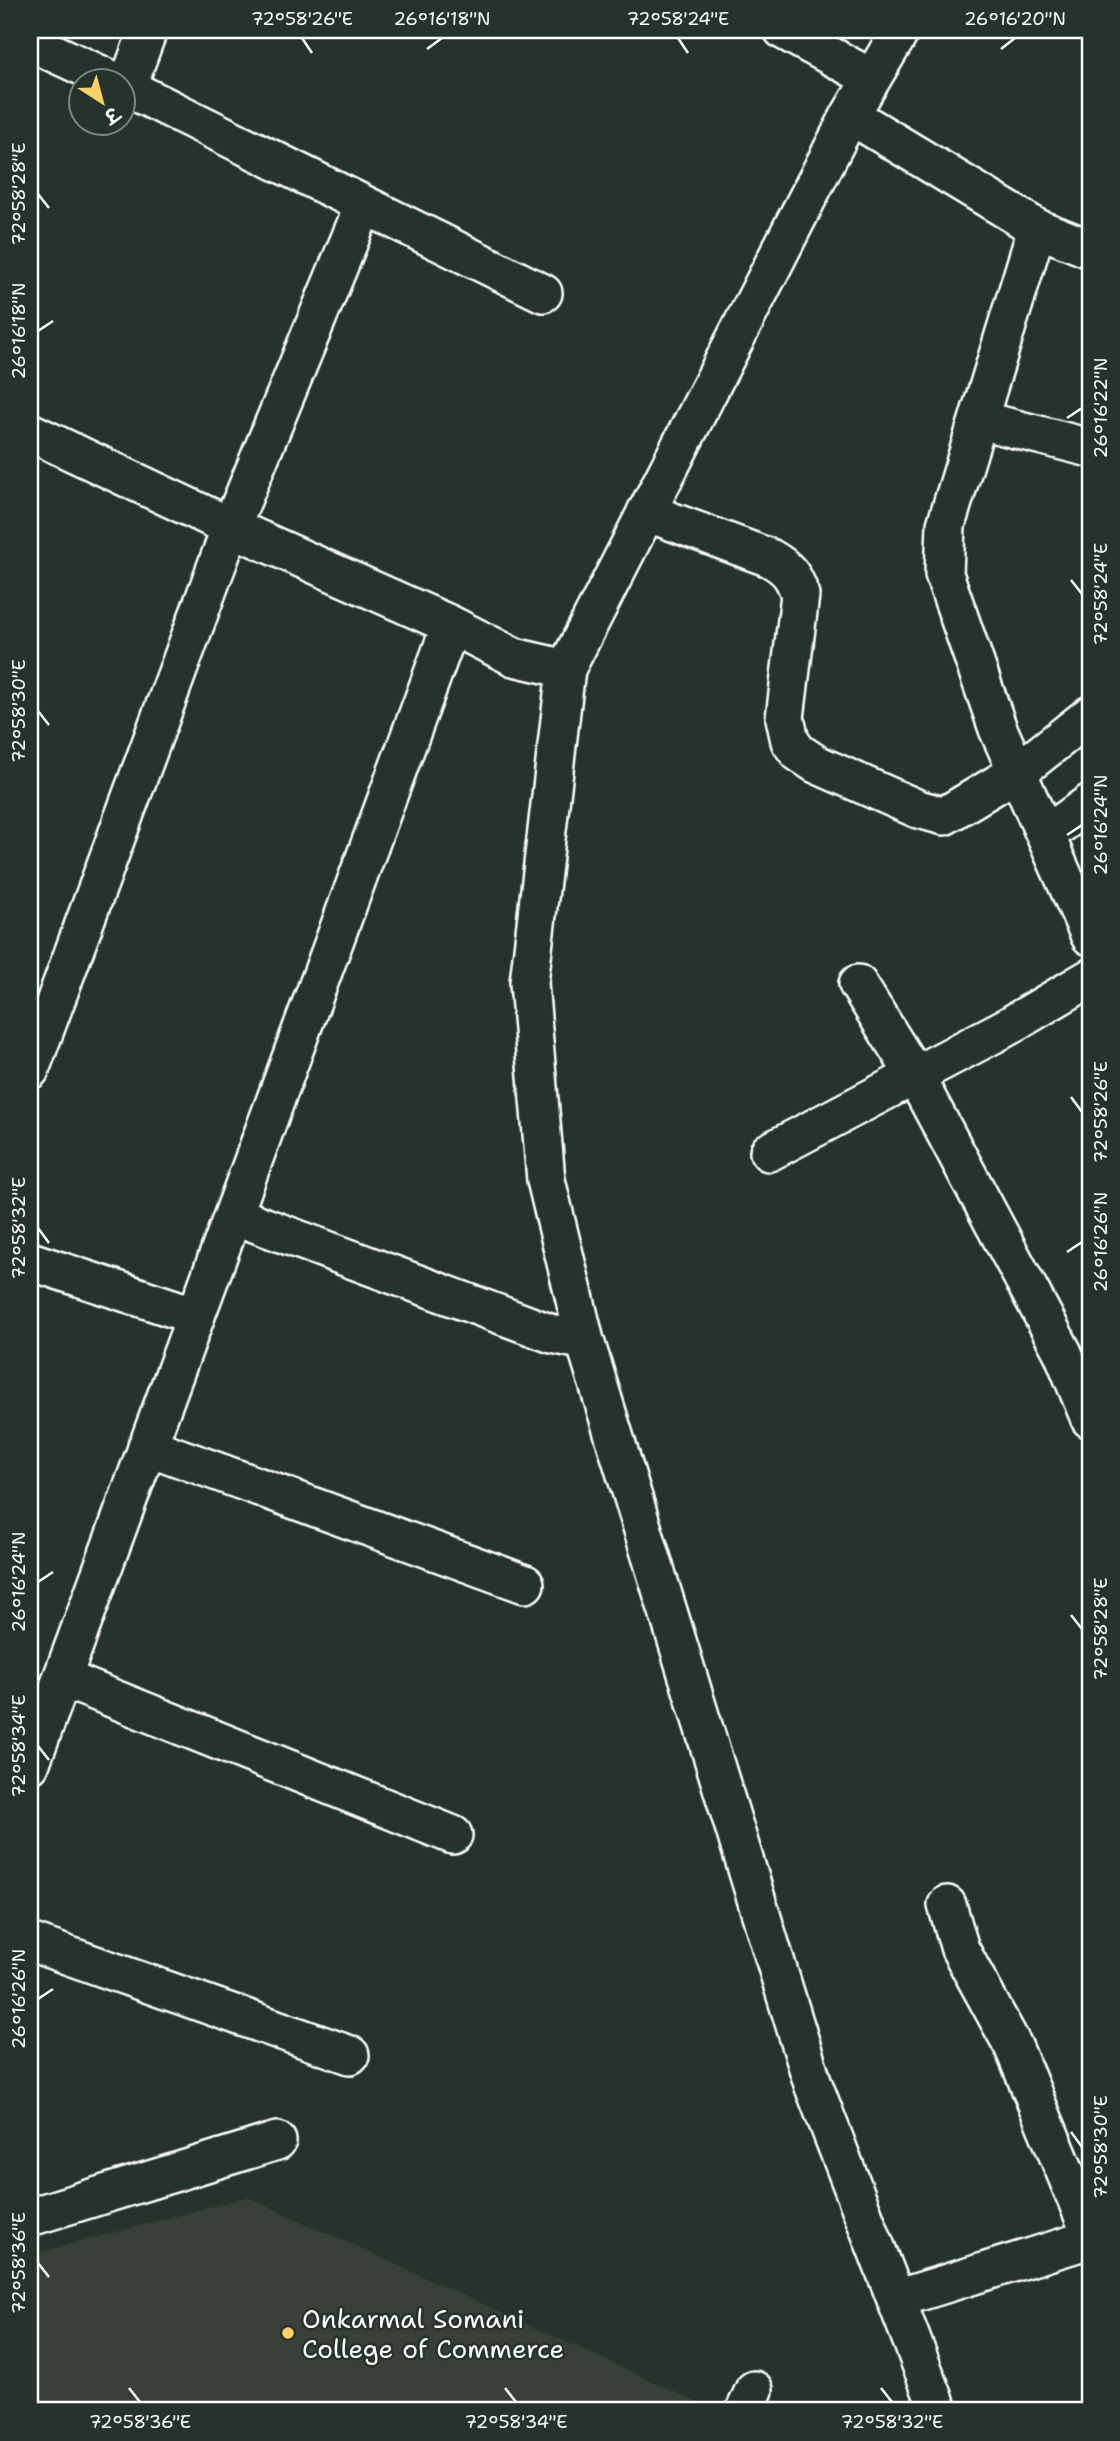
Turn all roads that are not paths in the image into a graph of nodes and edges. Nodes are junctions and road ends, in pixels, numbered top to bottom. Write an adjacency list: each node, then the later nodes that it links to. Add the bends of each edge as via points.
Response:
1 (148, 30): 6 (street)
2 (783, 30): 7 (street)
3 (901, 30): 7 (street)
4 (30, 42): 5 (street)
5 (81, 66)
6 (129, 66)
7 (872, 78): 9 (street)
8 (136, 92): 10 (street)
9 (849, 115): 11 (street); 17 (street)
10 (364, 205): 13 (street); 18 (street)
11 (1037, 228): 12 (street); 14 (street)
12 (1090, 249)
13 (543, 293)
14 (980, 420): 16 (street); 22 (street, via 946,525 944,573 999,729)
15 (30, 432): 18 (street)
16 (1090, 449)
17 (646, 512): 20 (street); 22 (street, via 771,558 795,578 800,595 785,719 798,752 918,809 944,816)
18 (231, 527): 19 (street); 28 (street)
19 (451, 625): 20 (street); 31 (street)
20 (539, 663): 34 (street, via 529,983 546,1180)
21 (1090, 715): 22 (street)
22 (1019, 771): 24 (street)
23 (1090, 803): 24 (street)
24 (1047, 834): 25 (street)
25 (1090, 936)
26 (1090, 978): 29 (street)
27 (858, 984): 29 (street)
28 (30, 1069)
29 (914, 1074): 30 (street); 35 (street, via 1063,1353)
30 (769, 1152)
31 (233, 1215): 33 (street); 34 (street)
32 (30, 1261): 33 (street)
33 (196, 1316): 36 (street)
34 (571, 1338): 48 (street, via 813,2084)
35 (1090, 1419)
36 (148, 1446): 37 (street); 38 (street)
37 (525, 1584)
38 (62, 1678): 39 (street); 40 (street)
39 (30, 1765)
40 (453, 1835)
41 (947, 1905): 46 (street, via 960,1949 1013,2046)
42 (30, 1942): 43 (street)
43 (350, 2055)
44 (277, 2141): 45 (street)
45 (30, 2217)
46 (1090, 2232)
47 (1090, 2239): 48 (street)
48 (896, 2300): 49 (street)
49 (926, 2400)

